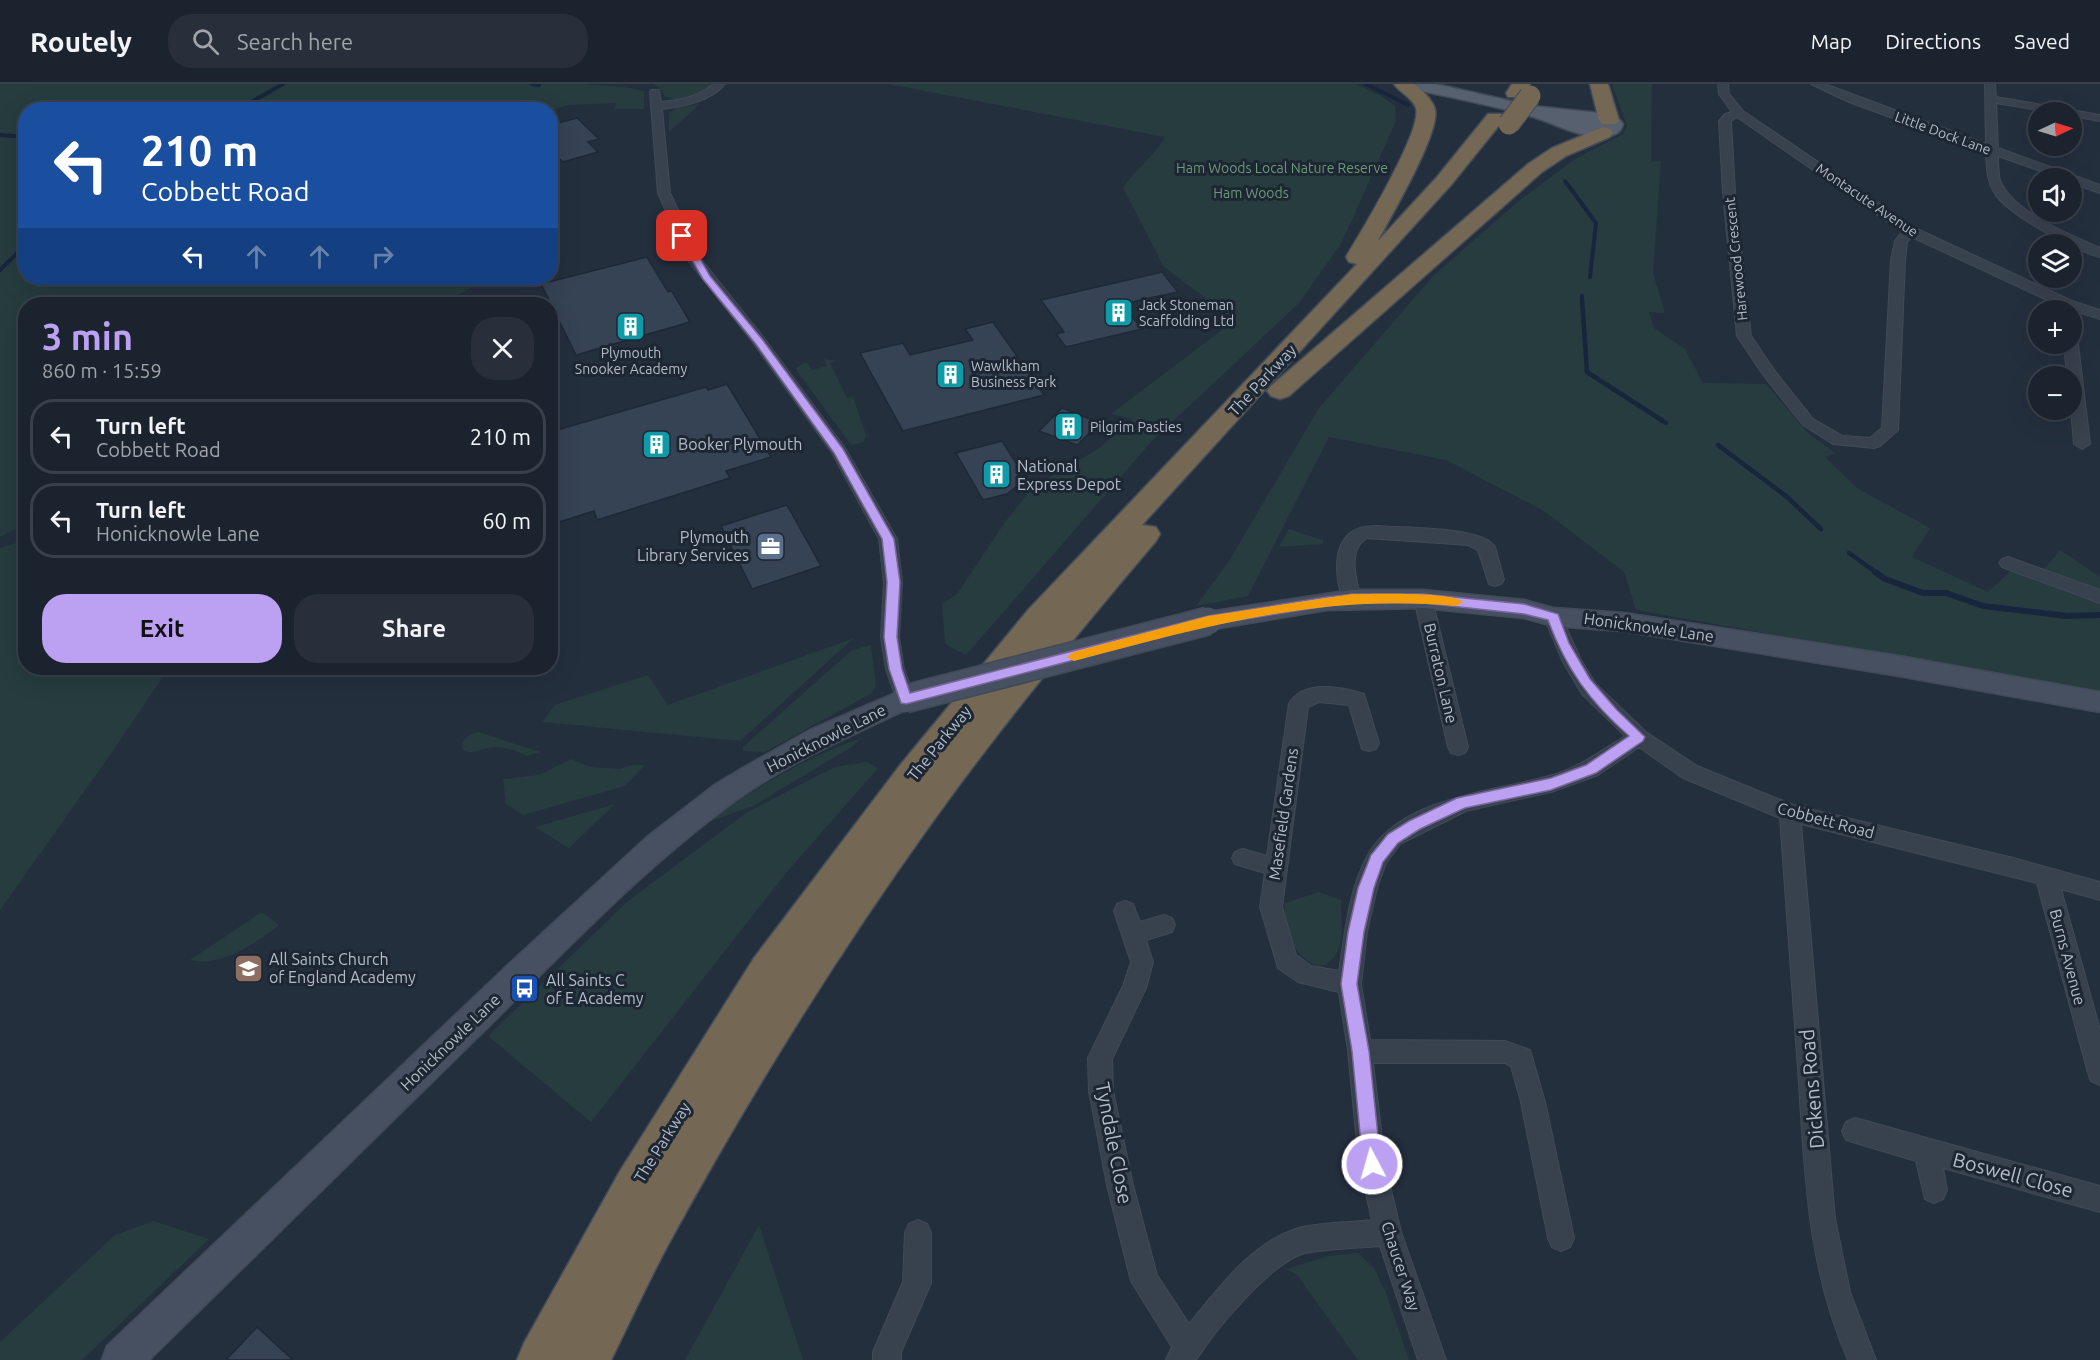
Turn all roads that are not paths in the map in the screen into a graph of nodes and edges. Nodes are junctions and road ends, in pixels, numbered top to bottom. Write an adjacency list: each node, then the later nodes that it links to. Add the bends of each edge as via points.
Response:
1 (720, 84): 34 (street, via 694,101 655,99 664,193 694,259 839,452 888,539 893,582 890,637 895,669)
2 (1403, 84): 24 (highway, via 1423,103 1426,112 1422,134 1372,233)
3 (1414, 84): 9 (main road)
4 (1599, 84): 14 (highway)
5 (1723, 84): 11 (street, Montacute Avenue, via 1728,100)
6 (1816, 84): 15 (street, Little Dock Lane, via 1855,95)
7 (1990, 84): 8 (street)
8 (1991, 99): 10 (street); 15 (street)
9 (1520, 102): 14 (main road, via 1583,128); 24 (highway, The Parkway); 26 (highway, The Parkway, via 1464,182)
10 (2028, 106)
11 (1739, 113): 19 (street, Montacute Avenue); 19 (street, Harewood Crescent, via 1725,121 1744,336 1808,422 1839,441 1874,443 1890,430 1898,260 1900,241)
12 (2082, 115): 13 (street)
13 (2100, 118)
14 (1606, 127): 26 (highway, via 1534,168)
15 (1994, 151): 16 (street, Little Dock Lane); 20 (street, via 1993,178 2000,193 2020,212)
16 (2041, 168)
17 (2082, 183): 18 (street, Little Dock Lane)
18 (2100, 189)
19 (1910, 231): 21 (street, Montacute Avenue)
20 (2100, 253)
21 (2053, 300)
22 (2082, 311): 23 (street, Montacute Avenue)
23 (2100, 315)
24 (1316, 322): 59 (highway, The Parkway, via 1039,618 913,774 768,970 635,1186)
25 (2072, 354): 27 (street)
26 (1280, 391): 60 (highway, The Parkway, via 1175,502 1048,649 889,855 740,1083 652,1231)
27 (2082, 444)
28 (2008, 563): 30 (street)
29 (1495, 580): 31 (street, via 1486,547 1472,538 1362,533 1354,539 1345,563)
30 (2100, 597)
31 (1353, 599): 32 (street, Honicknowle Lane); 34 (street, Honicknowle Lane, bridge, via 1208,621)
32 (1423, 599): 33 (street, Honicknowle Lane, via 1524,609); 38 (street, Burraton Lane)
33 (1553, 617): 35 (street, Honicknowle Lane, via 1624,621); 36 (street, Cobbett Road, via 1585,683)
34 (906, 699): 58 (street, Honicknowle Lane, via 820,738 751,777 657,846)
35 (2100, 702)
36 (1639, 737): 39 (street, Cobbett Road, via 1690,772); 47 (street, Chaucer Way, via 1591,769 1551,784 1462,803 1393,838 1377,859 1366,888)
37 (1369, 743): 41 (street, Masefield Gardens, via 1357,699 1315,695 1299,704)
38 (1458, 747)
39 (1790, 813): 42 (street, Cobbett Road); 63 (street, Dickens Road, via 1825,1238 1846,1329)
40 (1243, 858): 41 (street)
41 (1276, 867): 47 (street, Masefield Gardens, via 1271,907 1286,961 1306,975)
42 (2046, 876): 43 (street, Cobbett Road); 49 (street, Burns Avenue)
43 (2100, 891)
44 (1125, 911): 46 (street, Tyndale Close)
45 (1164, 925): 46 (street)
46 (1132, 933): 57 (street, Tyndale Close, via 1142,962 1134,988 1100,1058 1101,1091 1145,1281)
47 (1349, 984): 48 (street, Chaucer Way)
48 (1360, 1051): 54 (street, Chaucer Way, via 1372,1164); 56 (street, via 1505,1052 1521,1058)
49 (2100, 1073)
50 (1855, 1131): 51 (street, Boswell Close)
51 (1927, 1152): 52 (street, Boswell Close); 53 (street, Boswell Close)
52 (1934, 1190)
53 (2100, 1198)
54 (1388, 1232): 57 (street, via 1300,1240 1267,1258 1242,1282); 62 (street, Chaucer Way)
55 (918, 1233): 61 (street, via 917,1283)
56 (1562, 1238)
57 (1184, 1354)
58 (122, 1360)
59 (541, 1360)
60 (585, 1360)
61 (887, 1360)
62 (1432, 1360)
63 (1862, 1360)

